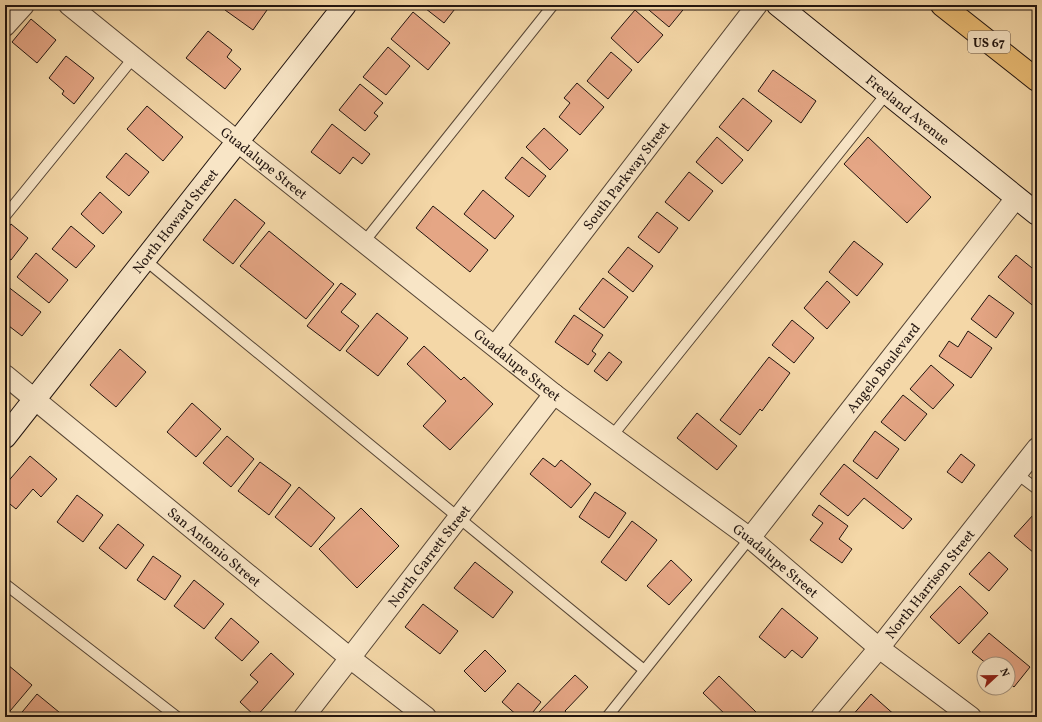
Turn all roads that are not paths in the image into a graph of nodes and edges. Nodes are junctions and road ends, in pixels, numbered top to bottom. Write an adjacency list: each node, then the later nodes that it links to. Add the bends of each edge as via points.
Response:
1 (24, 5): 8 (street)
2 (69, 5): 9 (street, Guadalupe Street)
3 (345, 5): 12 (street, North Howard Street)
4 (553, 5): 16 (lane)
5 (757, 5): 18 (street, South Parkway Street)
6 (778, 5): 11 (street, Freeland Avenue)
7 (942, 5): 10 (highway, US 67)
8 (5, 26)
9 (134, 57): 12 (street, Guadalupe Street); 15 (lane)
10 (1037, 80)
11 (887, 93): 13 (street, Freeland Avenue); 22 (lane)
12 (238, 142): 16 (street, Guadalupe Street); 17 (street, North Howard Street)
13 (1016, 198): 14 (street, Freeland Avenue); 28 (street, Angelo Boulevard)
14 (1037, 214)
15 (5, 216)
16 (364, 242): 18 (street, Guadalupe Street)
17 (145, 260): 21 (street, North Howard Street); 27 (lane)
18 (495, 346): 20 (street, Guadalupe Street)
19 (5, 375): 21 (street, San Antonio Street)
20 (554, 394): 22 (street, Guadalupe Street); 27 (street, North Garrett Street)
21 (35, 399): 23 (street, North Howard Street); 31 (street, San Antonio Street)
22 (612, 436): 28 (street, Guadalupe Street)
23 (5, 437)
24 (1037, 448): 25 (street, North Harrison Street)
25 (1017, 474): 26 (lane); 30 (street, North Harrison Street)
26 (1037, 489)
27 (459, 518): 31 (street, North Garrett Street); 32 (lane)
28 (750, 538): 30 (street, Guadalupe Street); 32 (lane)
29 (5, 584): 33 (lane)
30 (879, 648): 37 (street, North Harrison Street); 38 (street, Guadalupe Street)
31 (350, 658): 34 (street, North Garrett Street); 35 (street, San Antonio Street)
32 (644, 670): 36 (lane)
33 (177, 717)
34 (304, 717)
35 (426, 717)
36 (607, 717)
37 (821, 717)
38 (971, 717)

